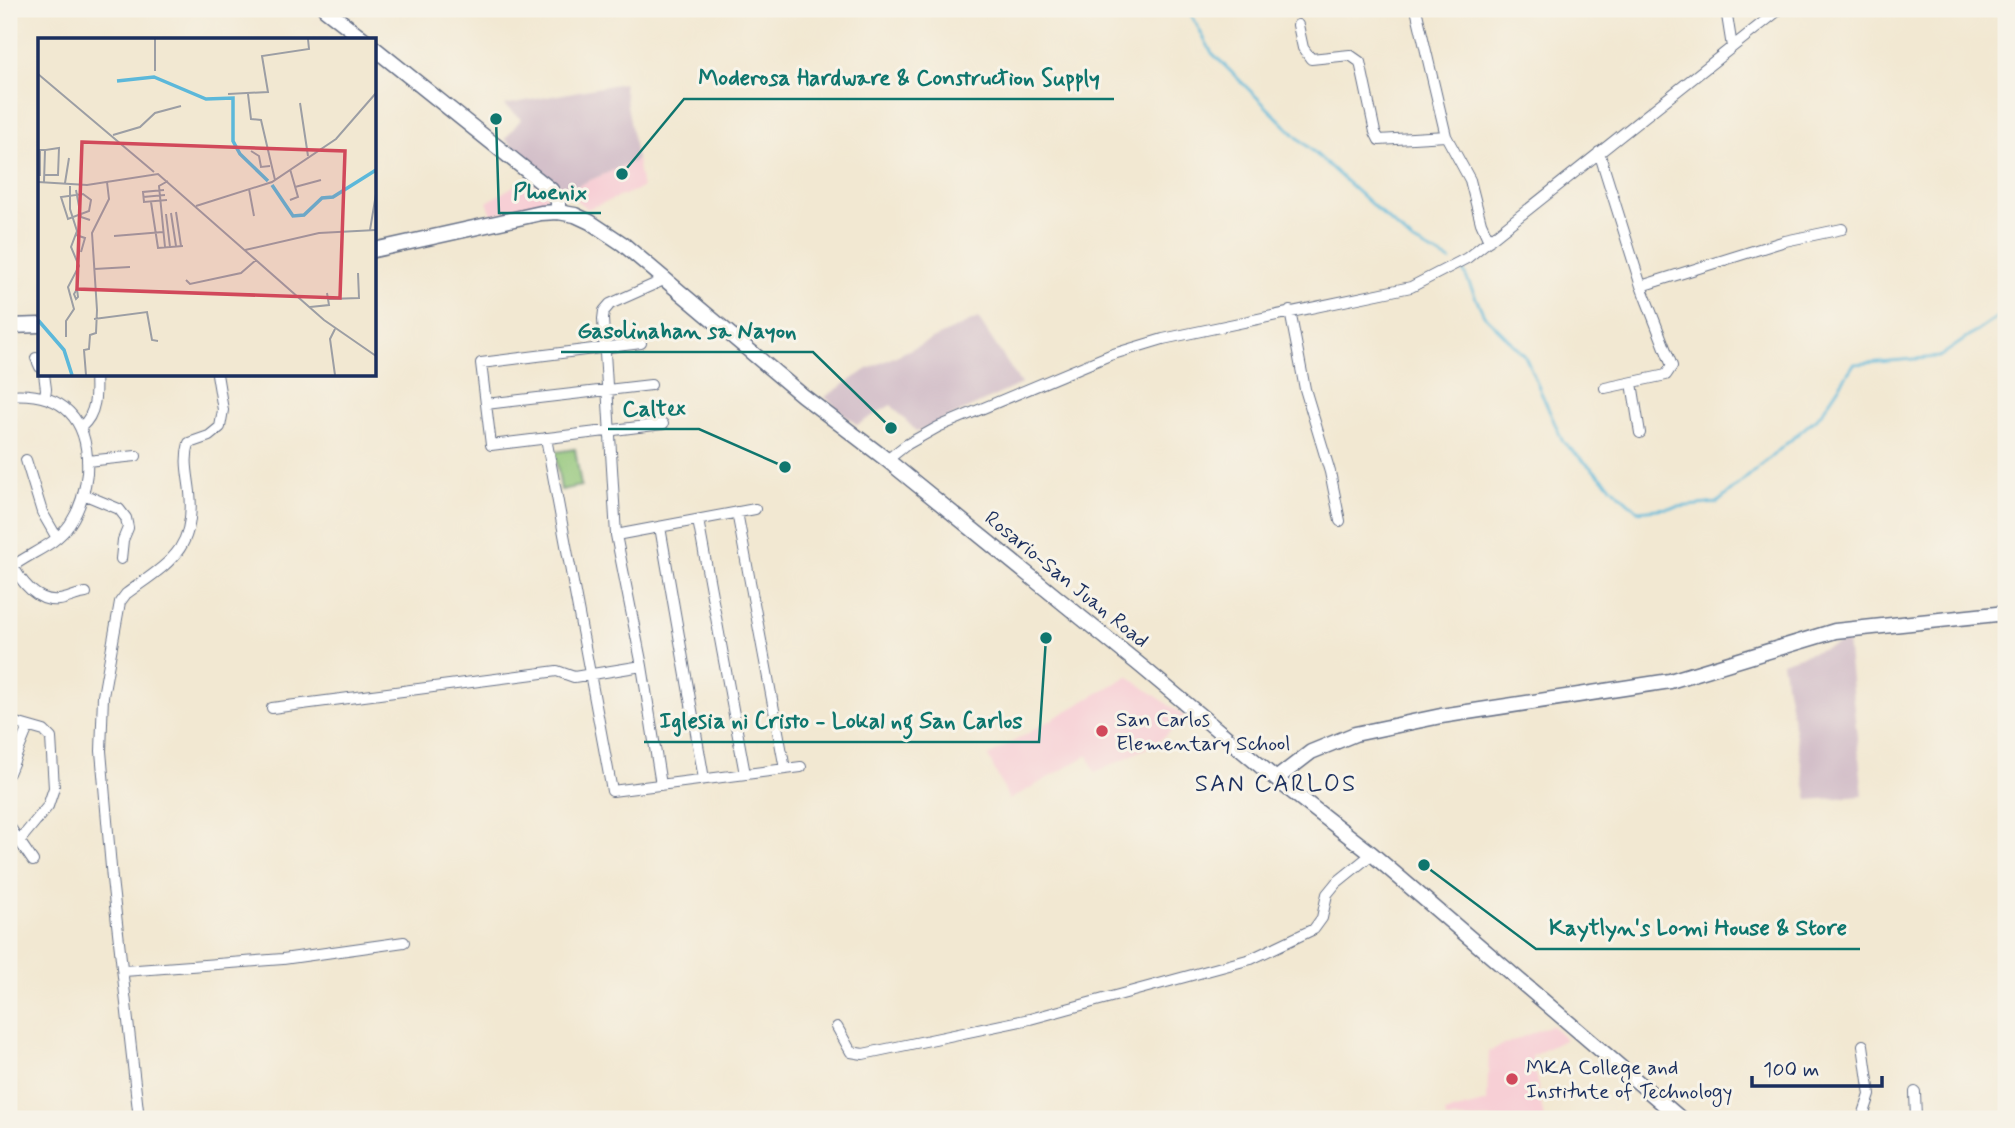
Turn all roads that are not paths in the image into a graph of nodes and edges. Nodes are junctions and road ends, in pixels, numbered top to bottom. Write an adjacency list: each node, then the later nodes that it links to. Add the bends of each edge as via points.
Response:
1 (325, 9): 6 (main road)
2 (1416, 9): 9 (street)
3 (1726, 9): 7 (street)
4 (1780, 9): 7 (street)
5 (1298, 25): 9 (street, via 1303,48 1311,59 1350,55 1360,62 1379,140)
6 (362, 38)
7 (1732, 47): 10 (street)
8 (376, 50): 11 (main road, via 551,190 558,200)
9 (1446, 136): 13 (street, via 1469,180)
10 (1599, 152): 13 (street); 16 (street)
11 (558, 212): 14 (main road, Rosario-San Juan Road); 15 (main road, Rosario-San Juan Road, via 590,222)
12 (1842, 229): 16 (street, via 1785,241)
13 (1489, 241): 17 (street, via 1467,258 1411,286)
14 (376, 250)
15 (666, 279): 21 (street, via 610,304 604,311); 39 (main road, Rosario-San Juan Road)
16 (1641, 286): 25 (street, via 1672,366 1666,375)
17 (1290, 312): 39 (street, via 1110,355 938,427); 45 (street)
18 (38, 325): 19 (main road)
19 (9, 326)
20 (641, 344): 21 (street)
21 (605, 348): 28 (street); 31 (street, via 481,363)
22 (44, 376): 30 (street)
23 (95, 376): 33 (street, via 92,413)
24 (217, 376): 70 (street, via 223,411 220,427 189,443 185,457 189,529 179,553 120,602 103,696 101,751)
25 (1632, 383): 27 (street); 35 (street)
26 (651, 385): 28 (street)
27 (1605, 388)
28 (607, 390): 31 (street); 34 (street)
29 (9, 395): 30 (street)
30 (45, 397): 33 (street, via 71,412)
31 (486, 404): 36 (street, via 491,445)
32 (663, 424): 34 (street)
33 (81, 427): 40 (street)
34 (610, 430): 36 (street); 47 (street)
35 (1640, 433)
36 (546, 438): 54 (street)
37 (136, 456): 40 (street)
38 (26, 460): 48 (street, via 42,512)
39 (887, 460): 63 (main road, Rosario-San Juan Road)
40 (88, 461): 41 (street)
41 (83, 494): 48 (street, via 69,525); 49 (street, via 119,509 126,518)
42 (755, 509): 43 (street)
43 (737, 512): 44 (street); 59 (street)
44 (698, 520): 46 (street); 61 (street)
45 (1340, 521)
46 (660, 527): 47 (street); 62 (street)
47 (616, 535): 53 (street)
48 (57, 538): 50 (street)
49 (121, 559)
50 (10, 565): 51 (street, via 34,593 47,598 59,600)
51 (86, 593)
52 (2006, 613): 63 (main road, via 1835,631 1670,681 1355,734 1311,752)
53 (642, 666): 54 (street); 64 (street)
54 (590, 675): 55 (street, via 574,677 557,671); 64 (street, via 612,791)
55 (272, 708)
56 (9, 721): 57 (street)
57 (28, 726): 60 (street); 66 (street, via 51,738 54,788 48,806)
58 (801, 767): 59 (street)
59 (785, 769): 61 (street)
60 (9, 773)
61 (745, 774): 62 (street)
62 (704, 779): 64 (street)
63 (1276, 779): 67 (main road, Rosario-San Juan Road)
64 (661, 785)
65 (9, 826): 66 (street)
66 (20, 840): 68 (street)
67 (1371, 854): 71 (street, via 1327,894 1322,918 1314,929 1251,958 1030,1019 863,1054 851,1052); 75 (main road, Rosario-San Juan Road)
68 (33, 862)
69 (404, 942): 70 (street, via 283,959)
70 (124, 971): 74 (street)
71 (837, 1027)
72 (1863, 1045): 76 (street, via 1870,1094)
73 (1915, 1092): 77 (street)
74 (139, 1119)
75 (1681, 1119)
76 (1862, 1119)
77 (1916, 1119)

